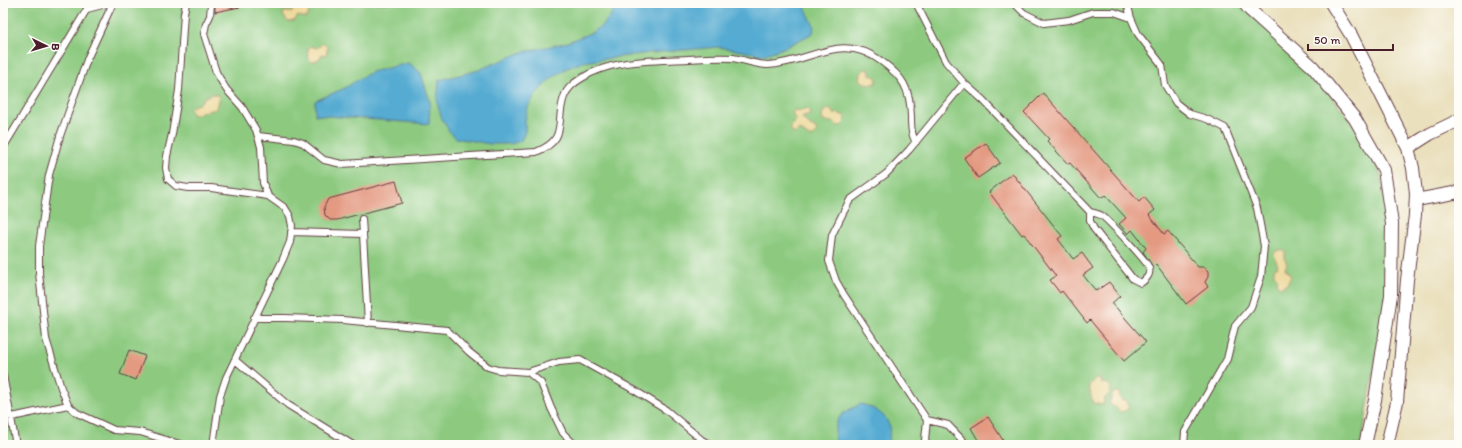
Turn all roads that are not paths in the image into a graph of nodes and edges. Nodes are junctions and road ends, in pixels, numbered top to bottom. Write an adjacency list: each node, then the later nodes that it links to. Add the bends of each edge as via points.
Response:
1 (111, 3): 9 (lane); 29 (lane, via 88,57 60,136 49,175 40,226 39,273 46,338)
2 (186, 3): 18 (lane, via 179,90 167,156 168,179 176,186)
3 (211, 3): 13 (lane, via 204,34 216,72 226,89 242,107)
4 (916, 3): 11 (lane, via 946,62)
5 (1014, 3): 10 (lane, via 1024,13 1044,23 1069,20 1093,12 1114,12)
6 (1128, 3): 10 (lane)
7 (1244, 3): 43 (street, via 1312,67 1355,119 1384,170 1392,224 1391,295 1375,400)
8 (1331, 3): 16 (street, via 1351,35)
9 (87, 6): 15 (lane)
10 (1131, 18): 42 (lane, via 1138,34 1162,65 1165,85 1176,103 1190,114 1225,128 1258,208 1264,246 1261,277 1251,307 1234,326 1227,359 1185,432)
11 (964, 83): 14 (lane); 20 (lane, via 984,100)
12 (1459, 120): 16 (street)
13 (258, 136): 14 (lane, via 294,140 303,143 324,160 342,164 536,152 544,149 556,137 563,98 572,85 584,76 608,67 642,61 712,58 732,58 770,65 782,64 832,49 853,48 880,60 906,85 911,104 913,137); 18 (lane, via 262,147 263,183)
14 (916, 142): 32 (lane, via 886,174 850,200 832,235 829,261 844,295)
15 (3, 148)
16 (1408, 148): 19 (street)
17 (1459, 192): 19 (street)
18 (268, 196): 22 (lane, via 285,208 290,216)
19 (1416, 200): 44 (street, via 1398,395)
20 (1090, 212): 20 (lane, via 1090,221 1094,229 1133,279 1141,283 1147,279 1149,266 1143,258 1102,216)
21 (362, 219): 23 (lane)
22 (291, 232): 23 (lane); 24 (lane, via 283,259)
23 (363, 234): 25 (lane)
24 (254, 318): 25 (lane); 26 (lane)
25 (368, 323): 27 (lane, via 447,330 488,367)
26 (236, 360): 36 (lane, via 220,396); 37 (lane, via 288,405)
27 (528, 372): 38 (lane, via 542,383 562,433); 39 (lane, via 559,362 580,360 666,410)
28 (3, 375): 31 (lane)
29 (68, 405): 31 (lane); 33 (lane, via 77,413 114,430 140,432)
30 (3, 415): 31 (lane)
31 (12, 417): 34 (lane)
32 (927, 420): 40 (lane); 41 (lane, via 948,426)
33 (165, 443): 35 (lane)
34 (16, 445)
35 (183, 445)
36 (213, 445)
37 (353, 445)
38 (576, 445)
39 (711, 445)
40 (927, 445)
41 (967, 445)
42 (1184, 445)
43 (1365, 445)
44 (1387, 445)

